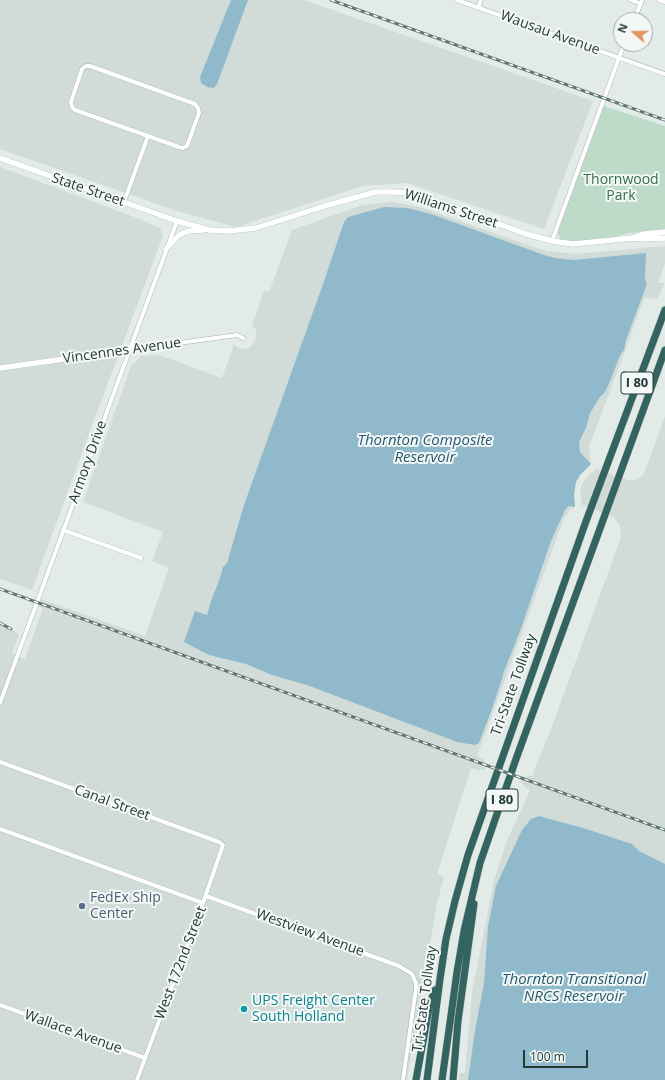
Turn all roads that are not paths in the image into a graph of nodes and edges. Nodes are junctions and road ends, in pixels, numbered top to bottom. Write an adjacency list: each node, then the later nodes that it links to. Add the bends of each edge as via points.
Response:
1 (457, 0): 7 (street, Wausau Avenue)
2 (481, 0): 7 (street)
3 (631, 0): 5 (street)
4 (659, 0): 6 (street)
5 (642, 2): 8 (street)
6 (665, 2)
7 (478, 8): 10 (street, Wausau Avenue)
8 (638, 12)
9 (621, 52): 10 (street)
10 (619, 58): 11 (street, Wausau Avenue); 20 (street)
11 (665, 74)
12 (148, 136): 12 (street, via 179,147 187,146 199,113 198,108 195,104 90,66 82,69 71,102 72,107); 14 (street)
13 (0, 158): 14 (street, State Street)
14 (124, 202): 15 (street, State Street)
15 (176, 221): 16 (street, Williams Street); 21 (street, Armory Drive)
16 (209, 230): 20 (street, Williams Street, via 256,228 376,192 393,192 410,193 433,200); 21 (street, via 196,230 179,235)
17 (665, 232): 18 (street, Williams Street)
18 (633, 238): 19 (street, Williams Street); 20 (street, Williams Street, via 573,244)
19 (665, 238)
20 (552, 241)
21 (166, 249): 24 (street, Armory Drive)
22 (665, 310): 36 (highway, Tri-State Tollway / I 80, via 585,524 468,855 446,939)
23 (243, 338): 24 (street, Vincennes Avenue, via 237,335)
24 (129, 350): 26 (street, Vincennes Avenue); 27 (street, Armory Drive)
25 (665, 350): 33 (highway, Tri-State Tollway / I 80, via 516,758)
26 (0, 368)
27 (63, 530): 28 (street); 29 (street, Armory Drive)
28 (140, 558)
29 (0, 703)
30 (0, 762): 32 (street, Canal Street)
31 (0, 829): 35 (street)
32 (223, 845): 34 (street, West 172nd Street)
33 (480, 864): 43 (highway, Tri-State Tollway / I 80, via 463,938); 44 (highway, via 465,965)
34 (206, 896): 35 (street, West 172nd Street); 40 (street, Westview Avenue, via 399,966 412,974 416,988)
35 (203, 903): 38 (street, West 172nd Street)
36 (440, 979): 41 (highway, via 430,1003); 42 (highway, Tri-State Tollway / I 80)
37 (0, 1005): 38 (street, Wallace Avenue)
38 (145, 1058): 39 (street, West 172nd Street)
39 (137, 1080)
40 (403, 1080)
41 (416, 1080)
42 (427, 1080)
43 (442, 1080)
44 (453, 1080)

